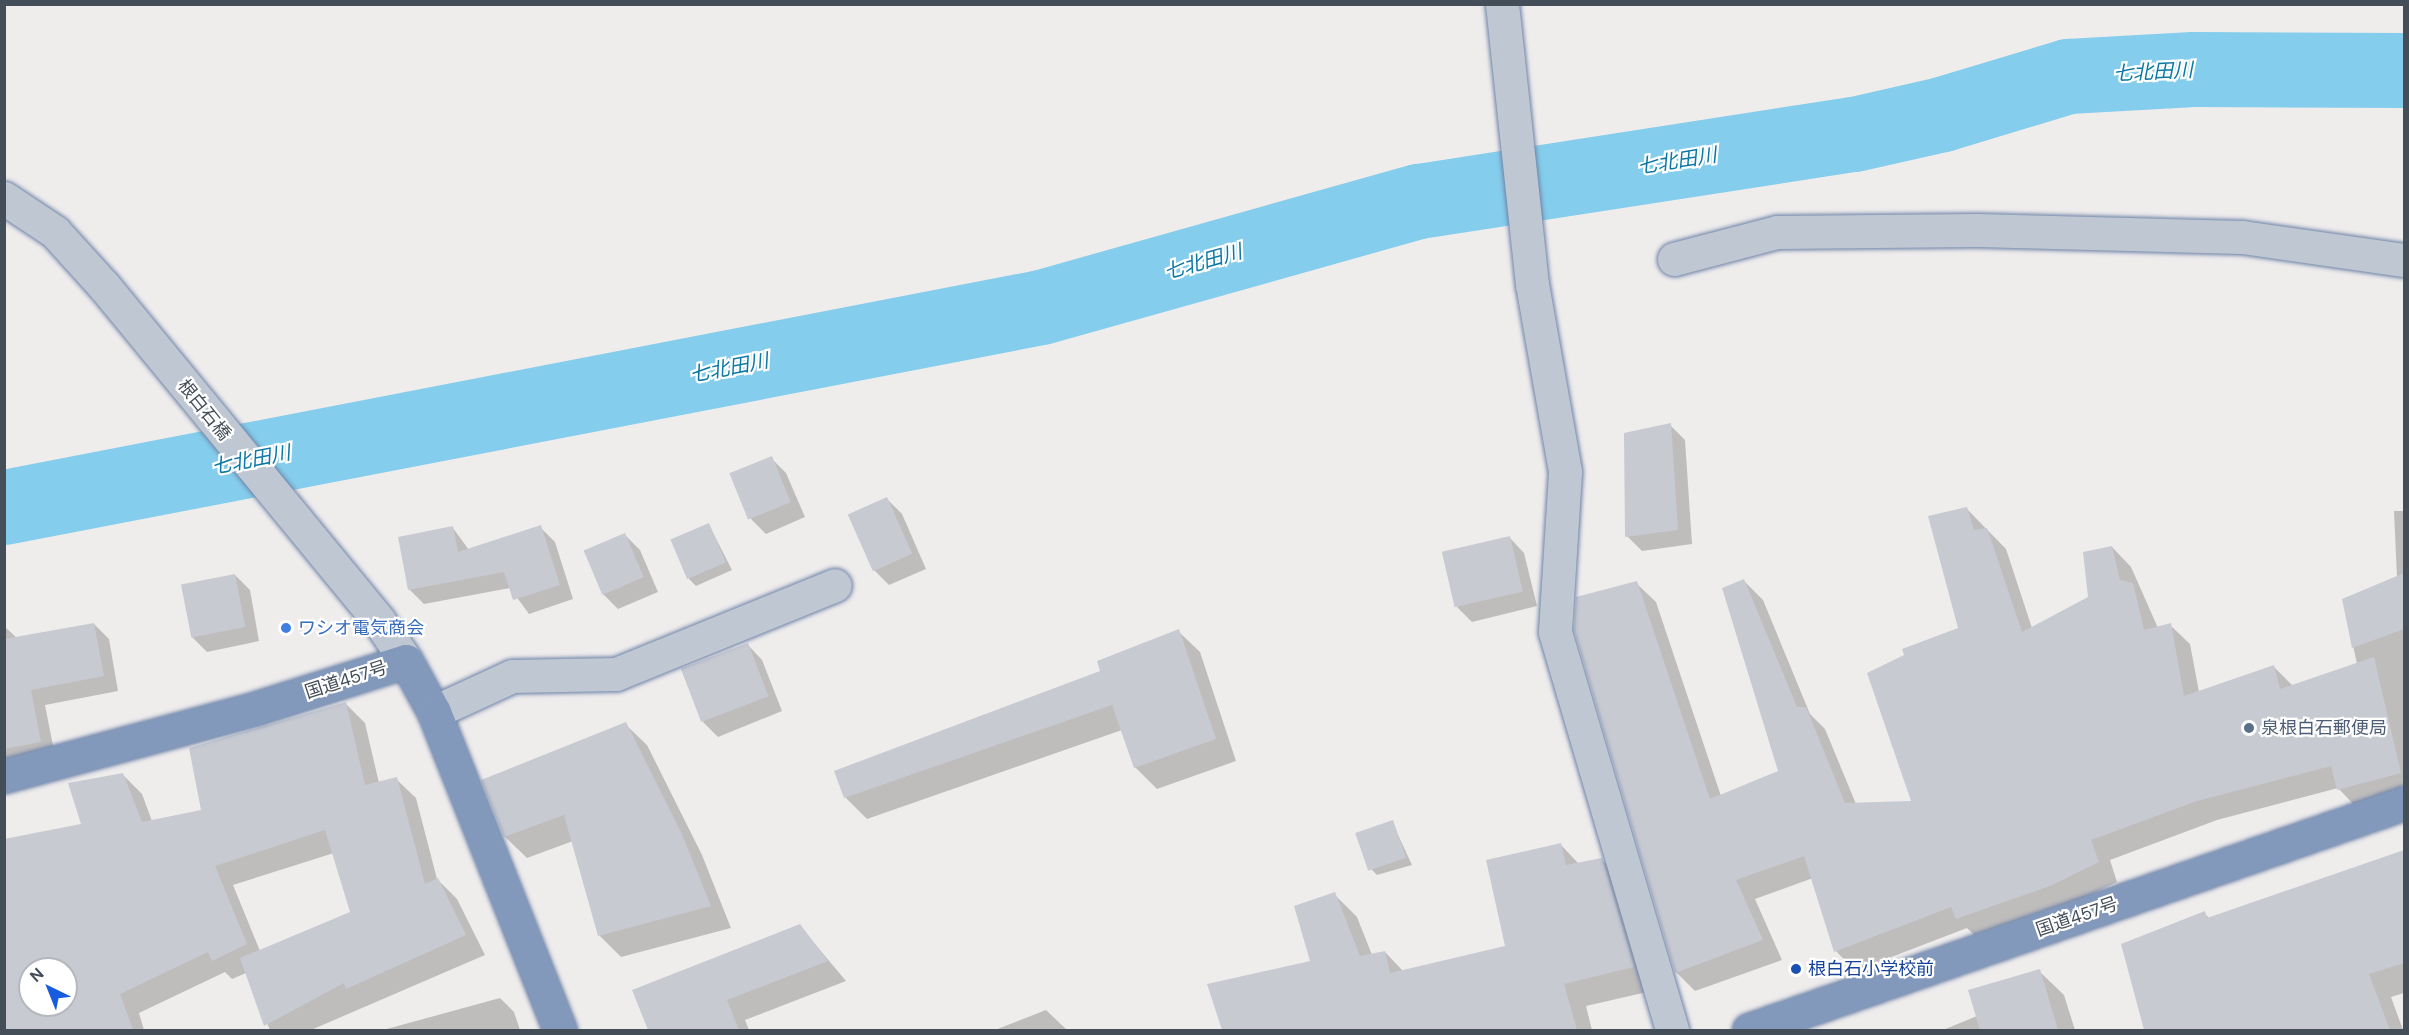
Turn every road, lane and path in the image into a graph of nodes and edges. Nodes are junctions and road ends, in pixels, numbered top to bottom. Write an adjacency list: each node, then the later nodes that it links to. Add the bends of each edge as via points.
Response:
1 (1502, 4): 11 (street, via 1532,284 1565,472 1555,632)
2 (4, 198): 6 (street, 根白石橋, via 55,232 104,286)
3 (1674, 259): 4 (street, via 1777,232 1977,230 2242,237)
4 (2404, 260)
5 (835, 585): 7 (street, via 616,674 512,676)
6 (406, 661): 7 (highway, 国道457号); 8 (highway, 国道457号, via 257,708)
7 (434, 712): 10 (highway, 国道457号)
8 (4, 776)
9 (2404, 802): 12 (highway, 国道457号)
10 (560, 1030)
11 (1672, 1030)
12 (1749, 1030)

